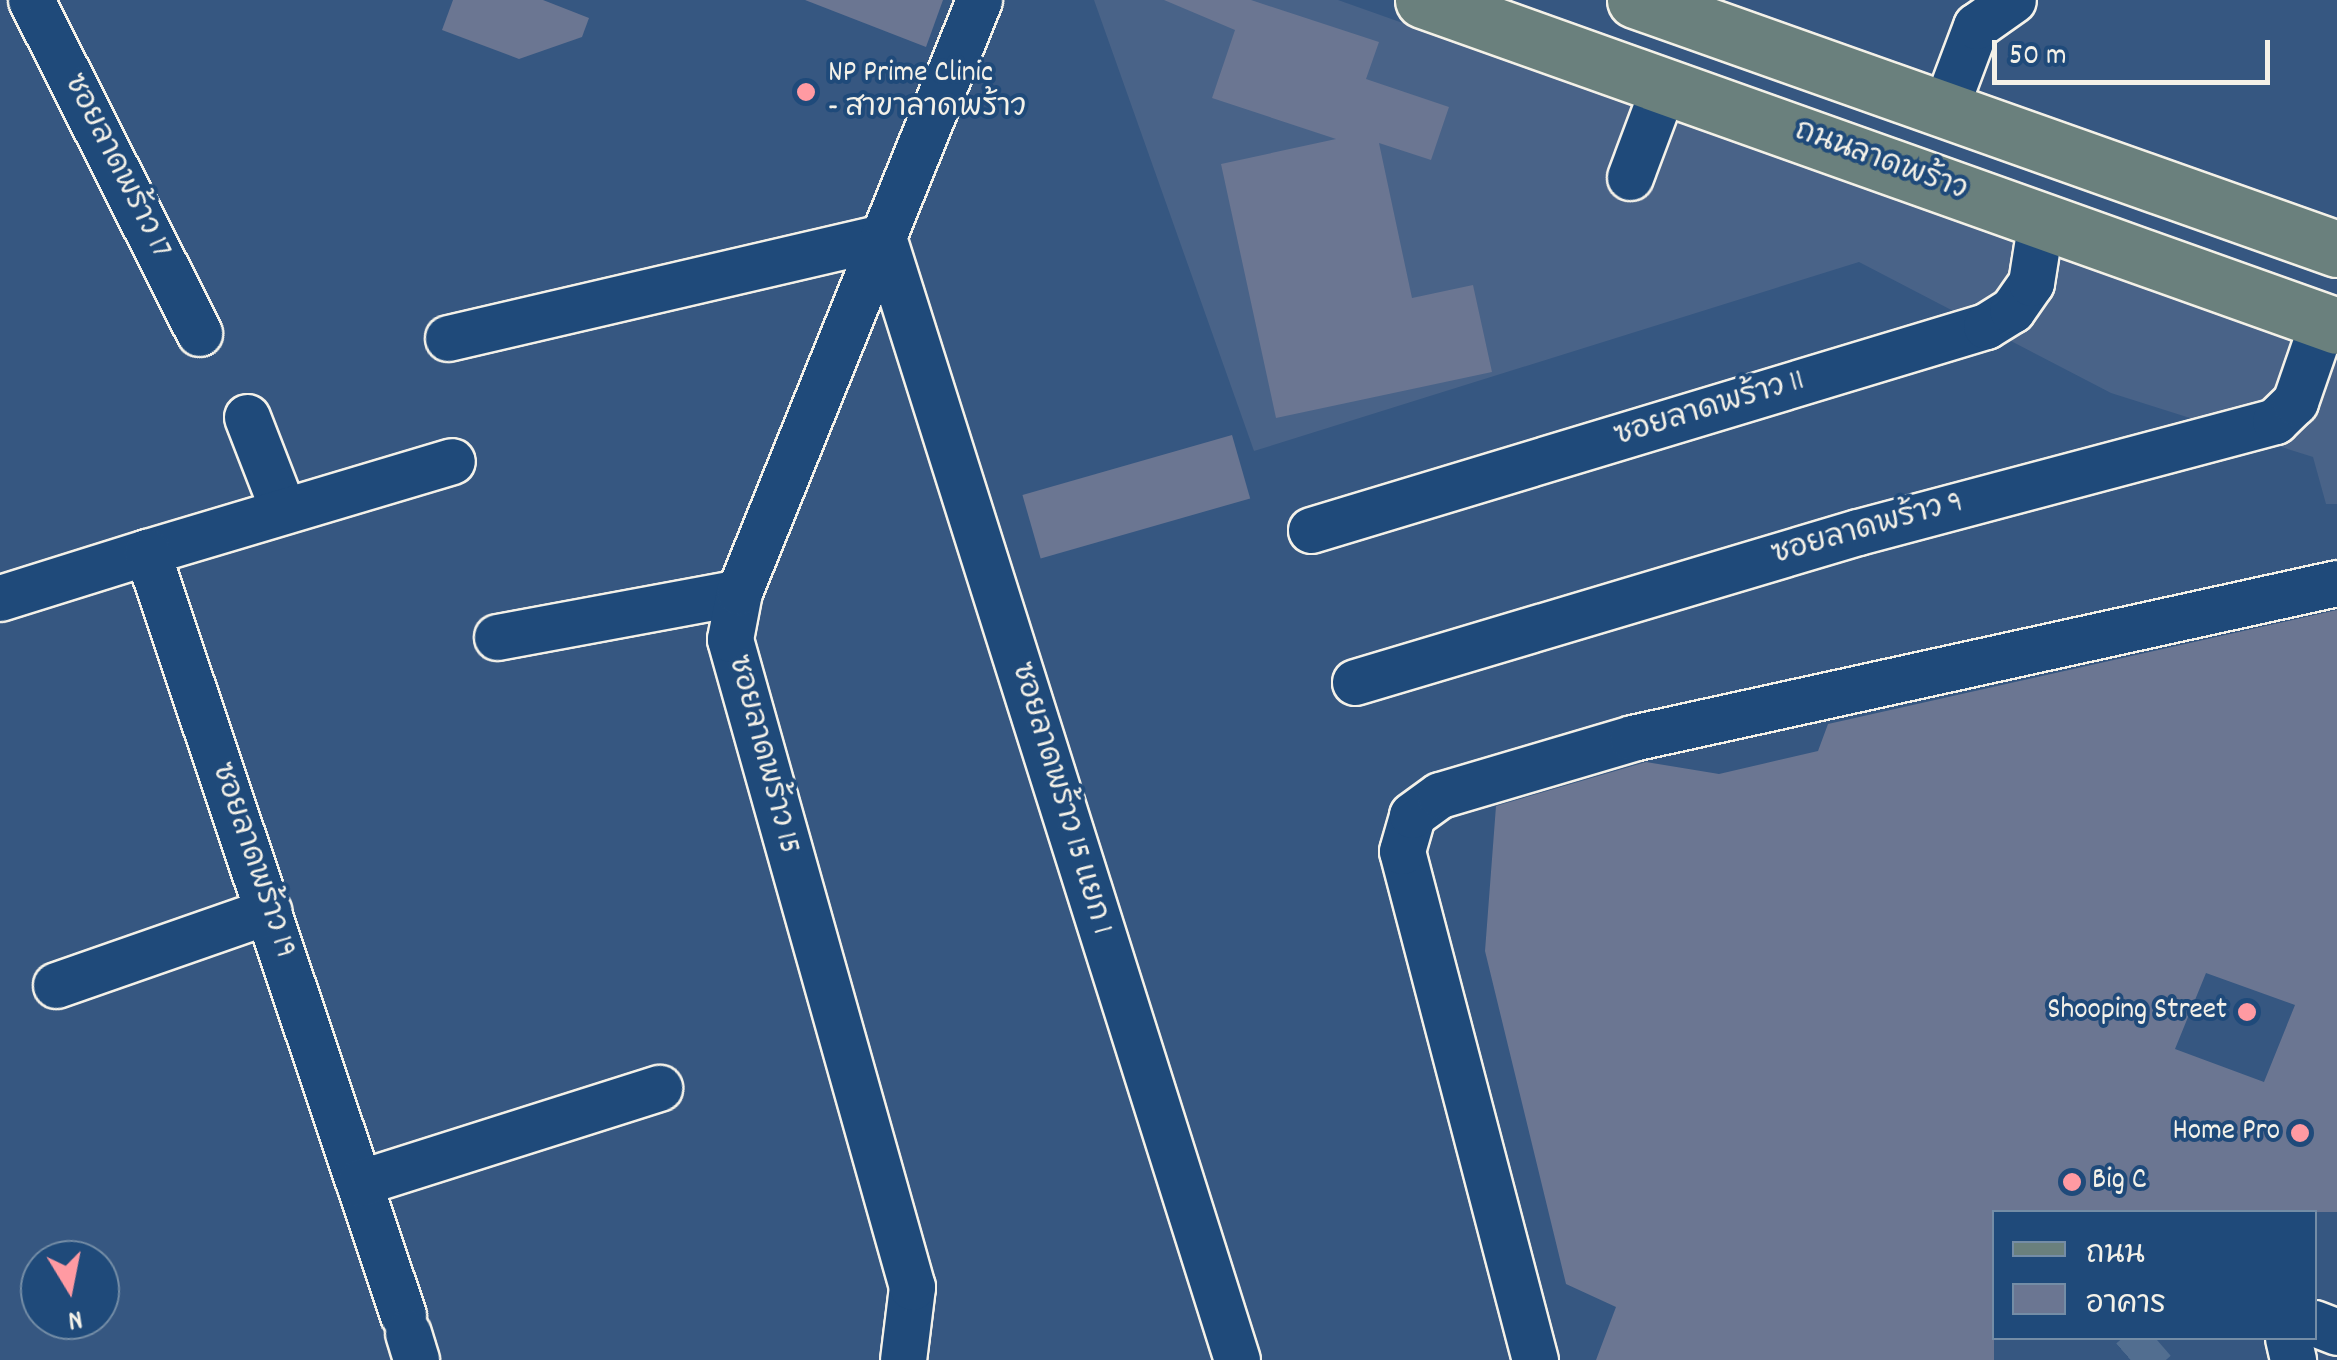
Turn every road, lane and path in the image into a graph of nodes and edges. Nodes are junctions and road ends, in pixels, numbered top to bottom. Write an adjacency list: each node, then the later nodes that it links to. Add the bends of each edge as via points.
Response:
1 (30, 0): 13 (street, ซอยลาดพร้าว 17)
2 (979, 0): 10 (street, ซอยลาดพร้าว 15)
3 (1424, 0): 6 (main road, ถนนลาดพร้าว)
4 (2012, 0): 7 (street, via 1976,26)
5 (1655, 3): 7 (main road)
6 (1664, 86): 8 (street); 9 (main road, ถนนลาดพร้าว)
7 (1944, 111): 11 (main road)
8 (1630, 177)
9 (2041, 220): 12 (main road, ถนนลาดพร้าว); 18 (street, ซอยลาดพร้าว 11, via 2031,283 2012,310 1986,326)
10 (883, 237): 14 (street); 21 (street, ซอยลาดพร้าว 15); 31 (street, ซอยลาดพร้าว 15 แยก 1)
11 (2337, 249)
12 (2330, 324): 24 (street, ซอยลาดพร้าว 9, via 2295,402 2275,421 1858,532)
13 (199, 333)
14 (448, 338)
15 (247, 417): 17 (street)
16 (452, 461): 17 (street)
17 (283, 510): 19 (street)
18 (1311, 530)
19 (147, 552): 22 (street); 25 (street, ซอยลาดพร้าว 19)
20 (2337, 583): 32 (street, via 1632,738 1440,795 1412,815 1402,851)
21 (739, 592): 23 (street); 30 (street, ซอยลาดพร้าว 15, via 731,654 912,1287)
22 (0, 598)
23 (497, 637)
24 (1355, 682)
25 (268, 911): 26 (street); 28 (street, ซอยลาดพร้าว 19)
26 (56, 985)
27 (659, 1088): 28 (street)
28 (359, 1183): 29 (street, ซอยลาดพร้าว 19)
29 (409, 1336)
30 (902, 1360)
31 (1236, 1360)
32 (1536, 1360)

